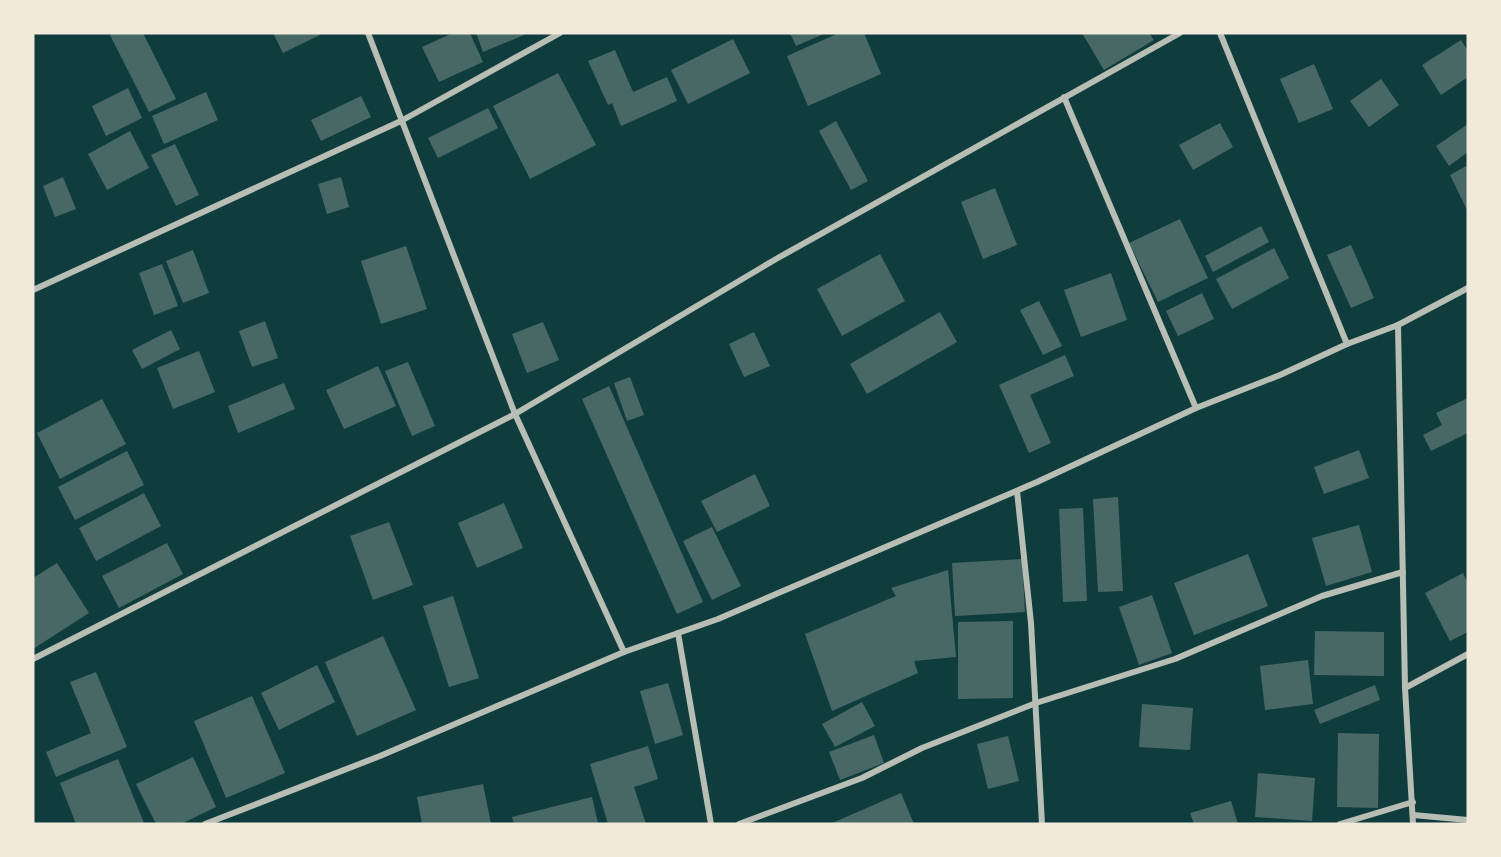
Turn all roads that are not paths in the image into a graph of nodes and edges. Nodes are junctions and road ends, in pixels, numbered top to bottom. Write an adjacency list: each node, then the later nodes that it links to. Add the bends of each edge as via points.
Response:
1 (368, 33): 6 (street)
2 (560, 33): 6 (street)
3 (1180, 33): 5 (street)
4 (1220, 33): 10 (street)
5 (1064, 97): 11 (street); 12 (street)
6 (401, 122): 8 (street); 12 (street)
7 (1468, 288): 9 (street)
8 (33, 290)
9 (1398, 325): 10 (street); 14 (street)
10 (1347, 344): 11 (street)
11 (1196, 408): 13 (street)
12 (515, 414): 16 (street); 18 (street)
13 (1017, 491): 15 (street); 20 (street)
14 (1403, 572): 19 (street); 20 (street, via 1322,596 1175,659)
15 (678, 633): 16 (street); 25 (street)
16 (624, 652): 24 (street, via 380,756)
17 (1468, 654): 19 (street)
18 (33, 659)
19 (1405, 688): 21 (street)
20 (1036, 704): 26 (street, via 922,748 862,778); 27 (street)
21 (1413, 802): 22 (street); 28 (street)
22 (1413, 815): 23 (street); 29 (street)
23 (1468, 820)
24 (204, 824)
25 (711, 824)
26 (739, 824)
27 (1042, 824)
28 (1340, 824)
29 (1413, 824)

